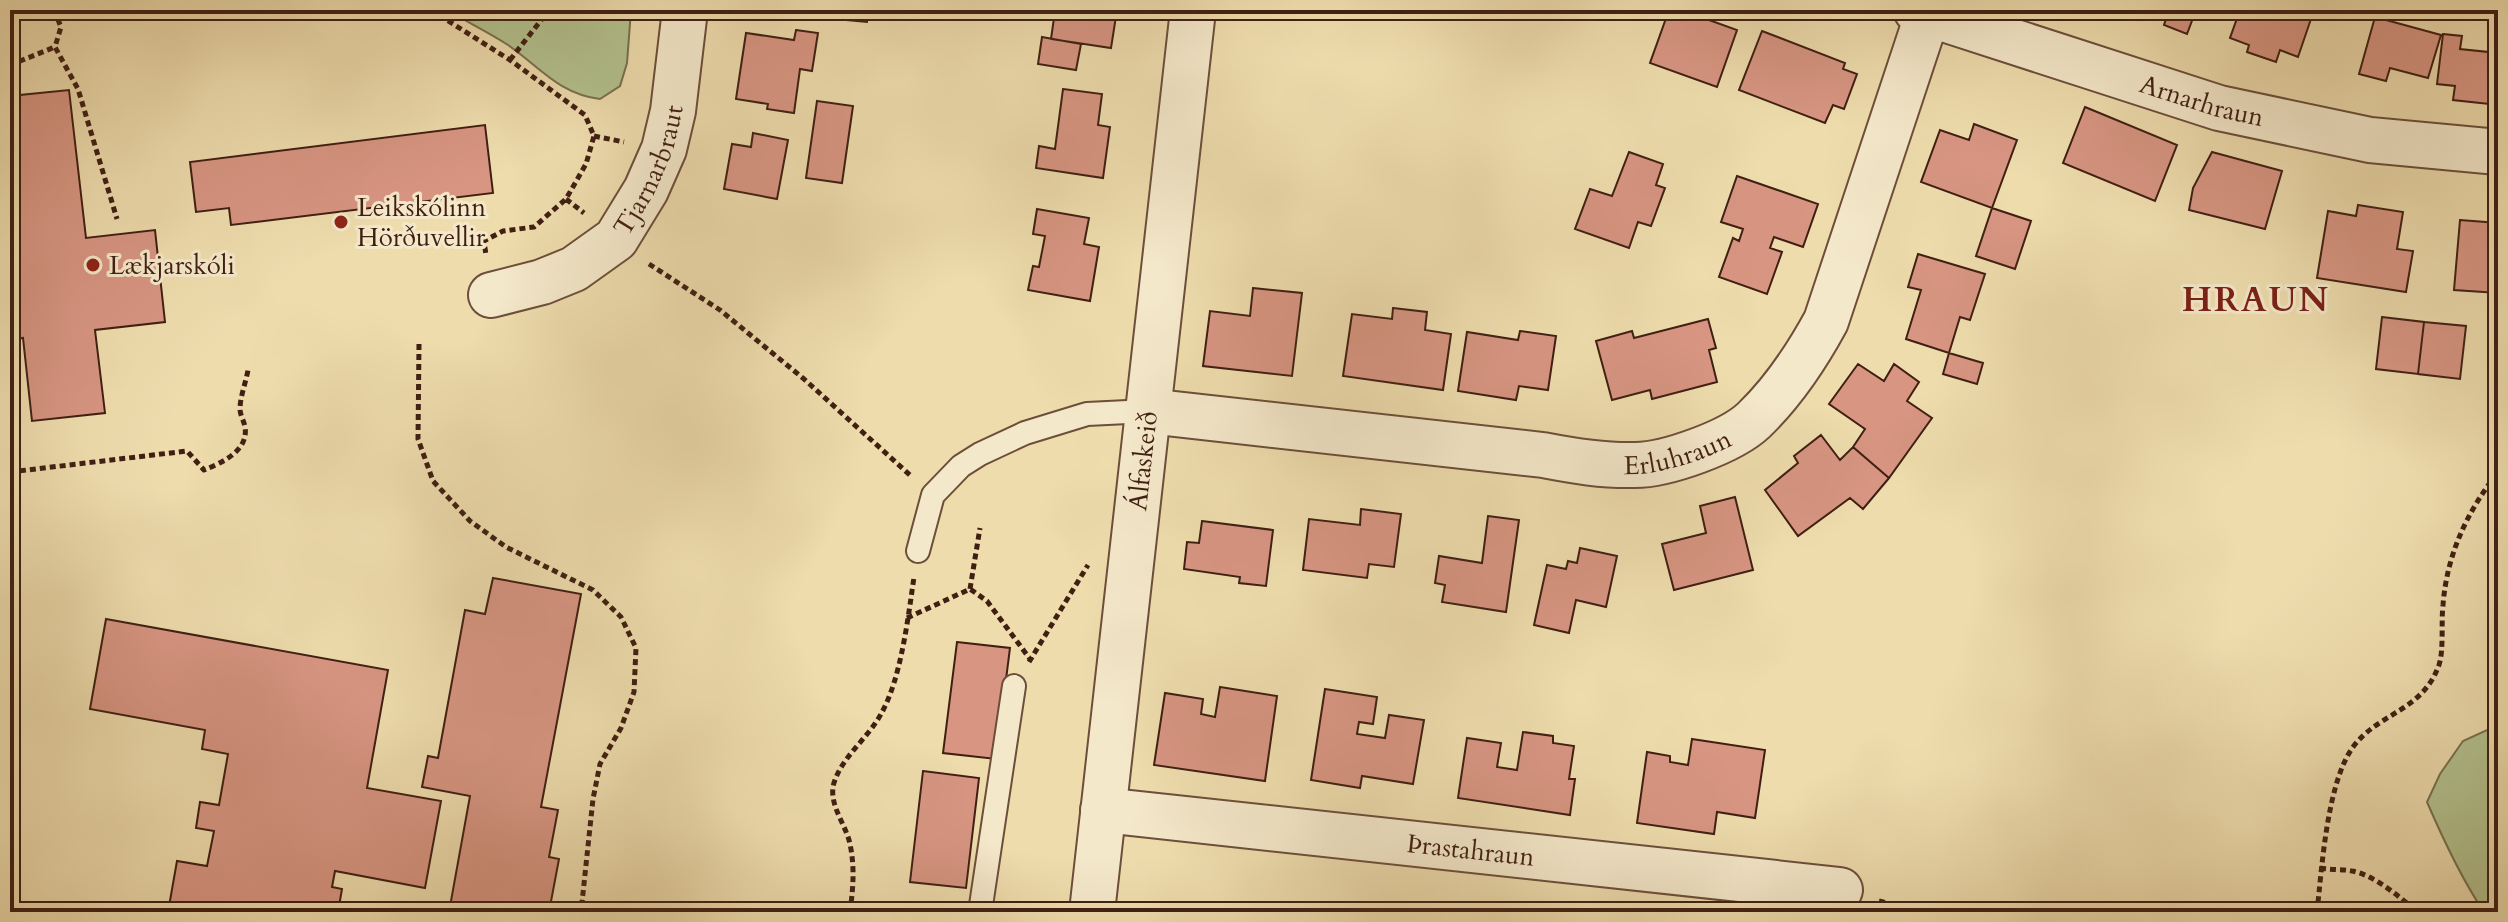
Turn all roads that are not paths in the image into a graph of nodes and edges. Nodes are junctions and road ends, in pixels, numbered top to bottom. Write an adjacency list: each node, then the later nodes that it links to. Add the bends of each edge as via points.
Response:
1 (685, 10): 5 (street, Tjarnarbraut, via 664,149 616,239 574,269)
2 (1193, 10): 6 (street, Álfaskeið)
3 (1922, 12): 4 (street, Arnarhraun, via 2219,108 2370,140); 6 (street, Erluhraun, via 1826,321 1752,422 1714,444 1638,465 1587,463)
4 (2498, 152)
5 (491, 295)
6 (1148, 411): 7 (lane, via 1087,414 980,454 933,495); 9 (street, Álfaskeið)
7 (918, 551)
8 (1014, 686): 11 (lane)
9 (1103, 810): 10 (street, Þrastahraun); 12 (street, Álfaskeið)
10 (1840, 890)
11 (980, 912)
12 (1092, 912)

